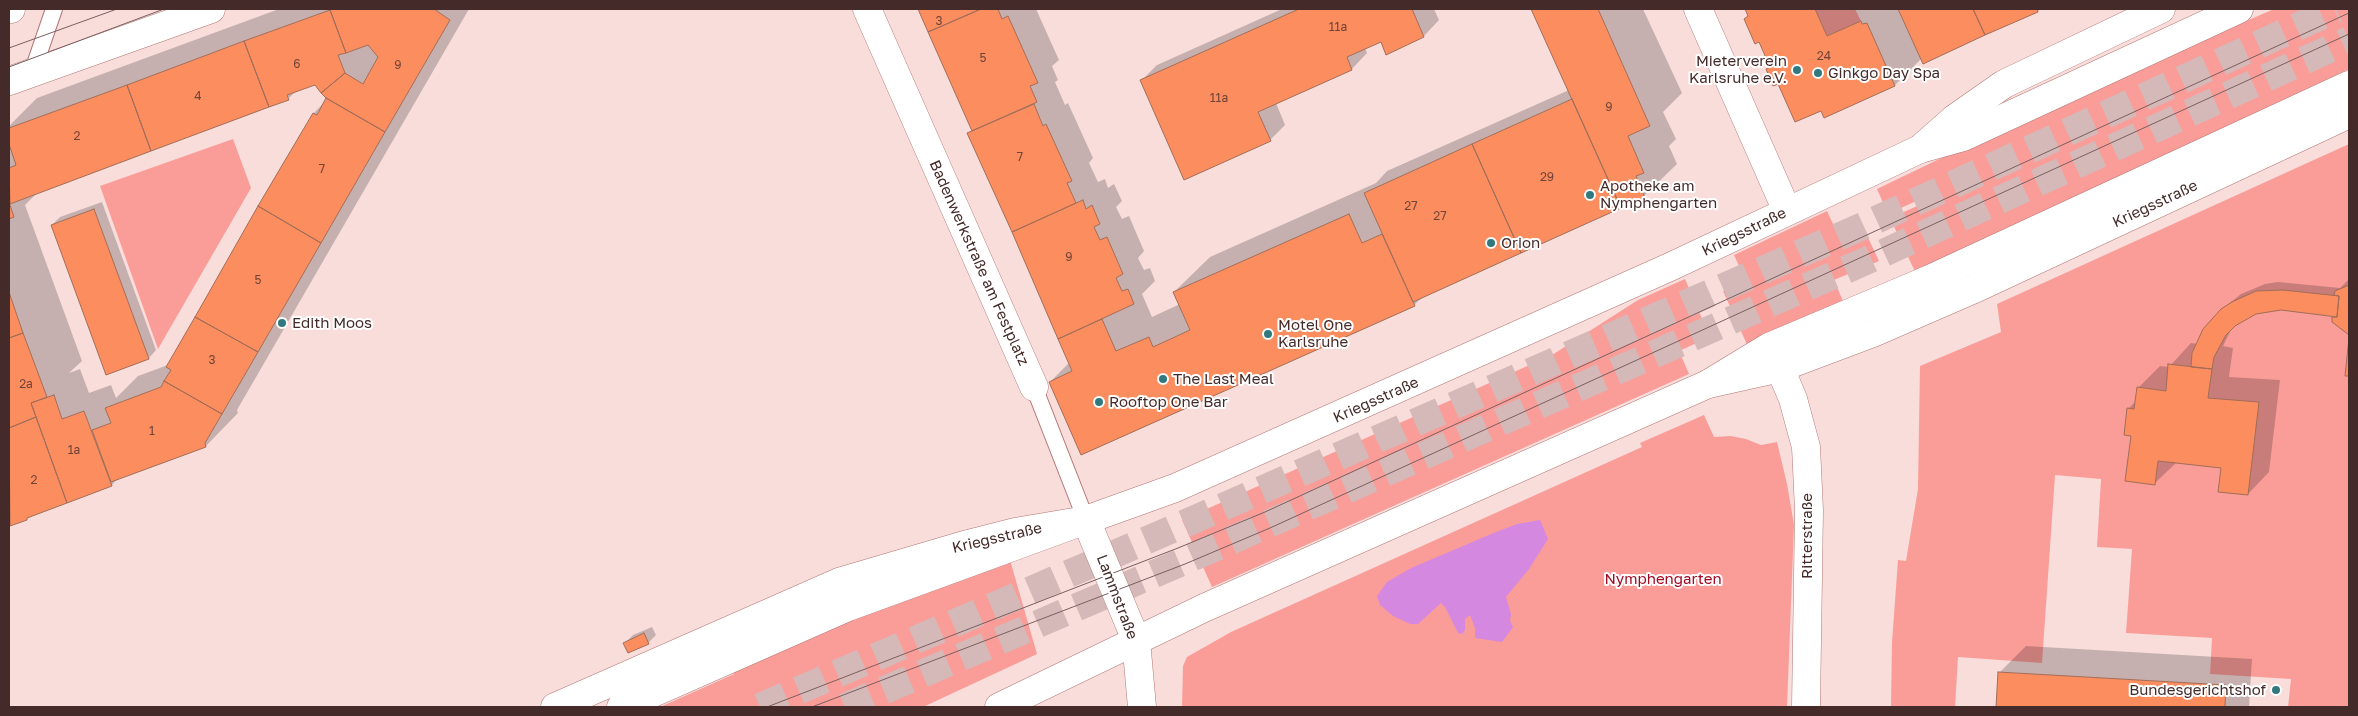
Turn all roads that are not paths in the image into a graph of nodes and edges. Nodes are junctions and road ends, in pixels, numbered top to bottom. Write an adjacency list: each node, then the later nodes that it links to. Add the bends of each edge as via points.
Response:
1 (54, 9): 7 (lane)
2 (211, 9): 7 (main road)
3 (867, 9): 14 (main road, Badenwerkstraße am Festplatz)
4 (1698, 9): 11 (main road)
5 (2161, 9): 10 (main road, Kriegsstraße, via 2004,84 1954,119)
6 (2239, 9): 10 (main road, via 1964,137)
7 (20, 77)
8 (2349, 85): 13 (main road, via 1930,279 1769,348)
9 (2349, 114): 12 (main road, Kriegsstraße, via 1972,290 1856,340)
10 (1920, 149): 11 (main road, Kriegsstraße)
11 (1787, 211): 15 (main road, Kriegsstraße, via 1253,454 1157,496)
12 (1780, 368): 13 (main road, Kriegsstraße); 21 (main road, Ritterstraße, via 1806,447 1809,510)
13 (1708, 384): 16 (main road, Kriegsstraße)
14 (1034, 387): 15 (lane, Badenwerkstraße am Festplatz)
15 (1086, 520): 16 (main road, Lammstraße); 17 (main road, Kriegsstraße, via 1015,532 840,582); 18 (main road, via 848,607)
16 (1136, 640): 19 (main road, Kriegsstraße); 20 (main road, Lammstraße)
17 (555, 707)
18 (621, 707)
19 (998, 707)
20 (1142, 707)
21 (1806, 707)

